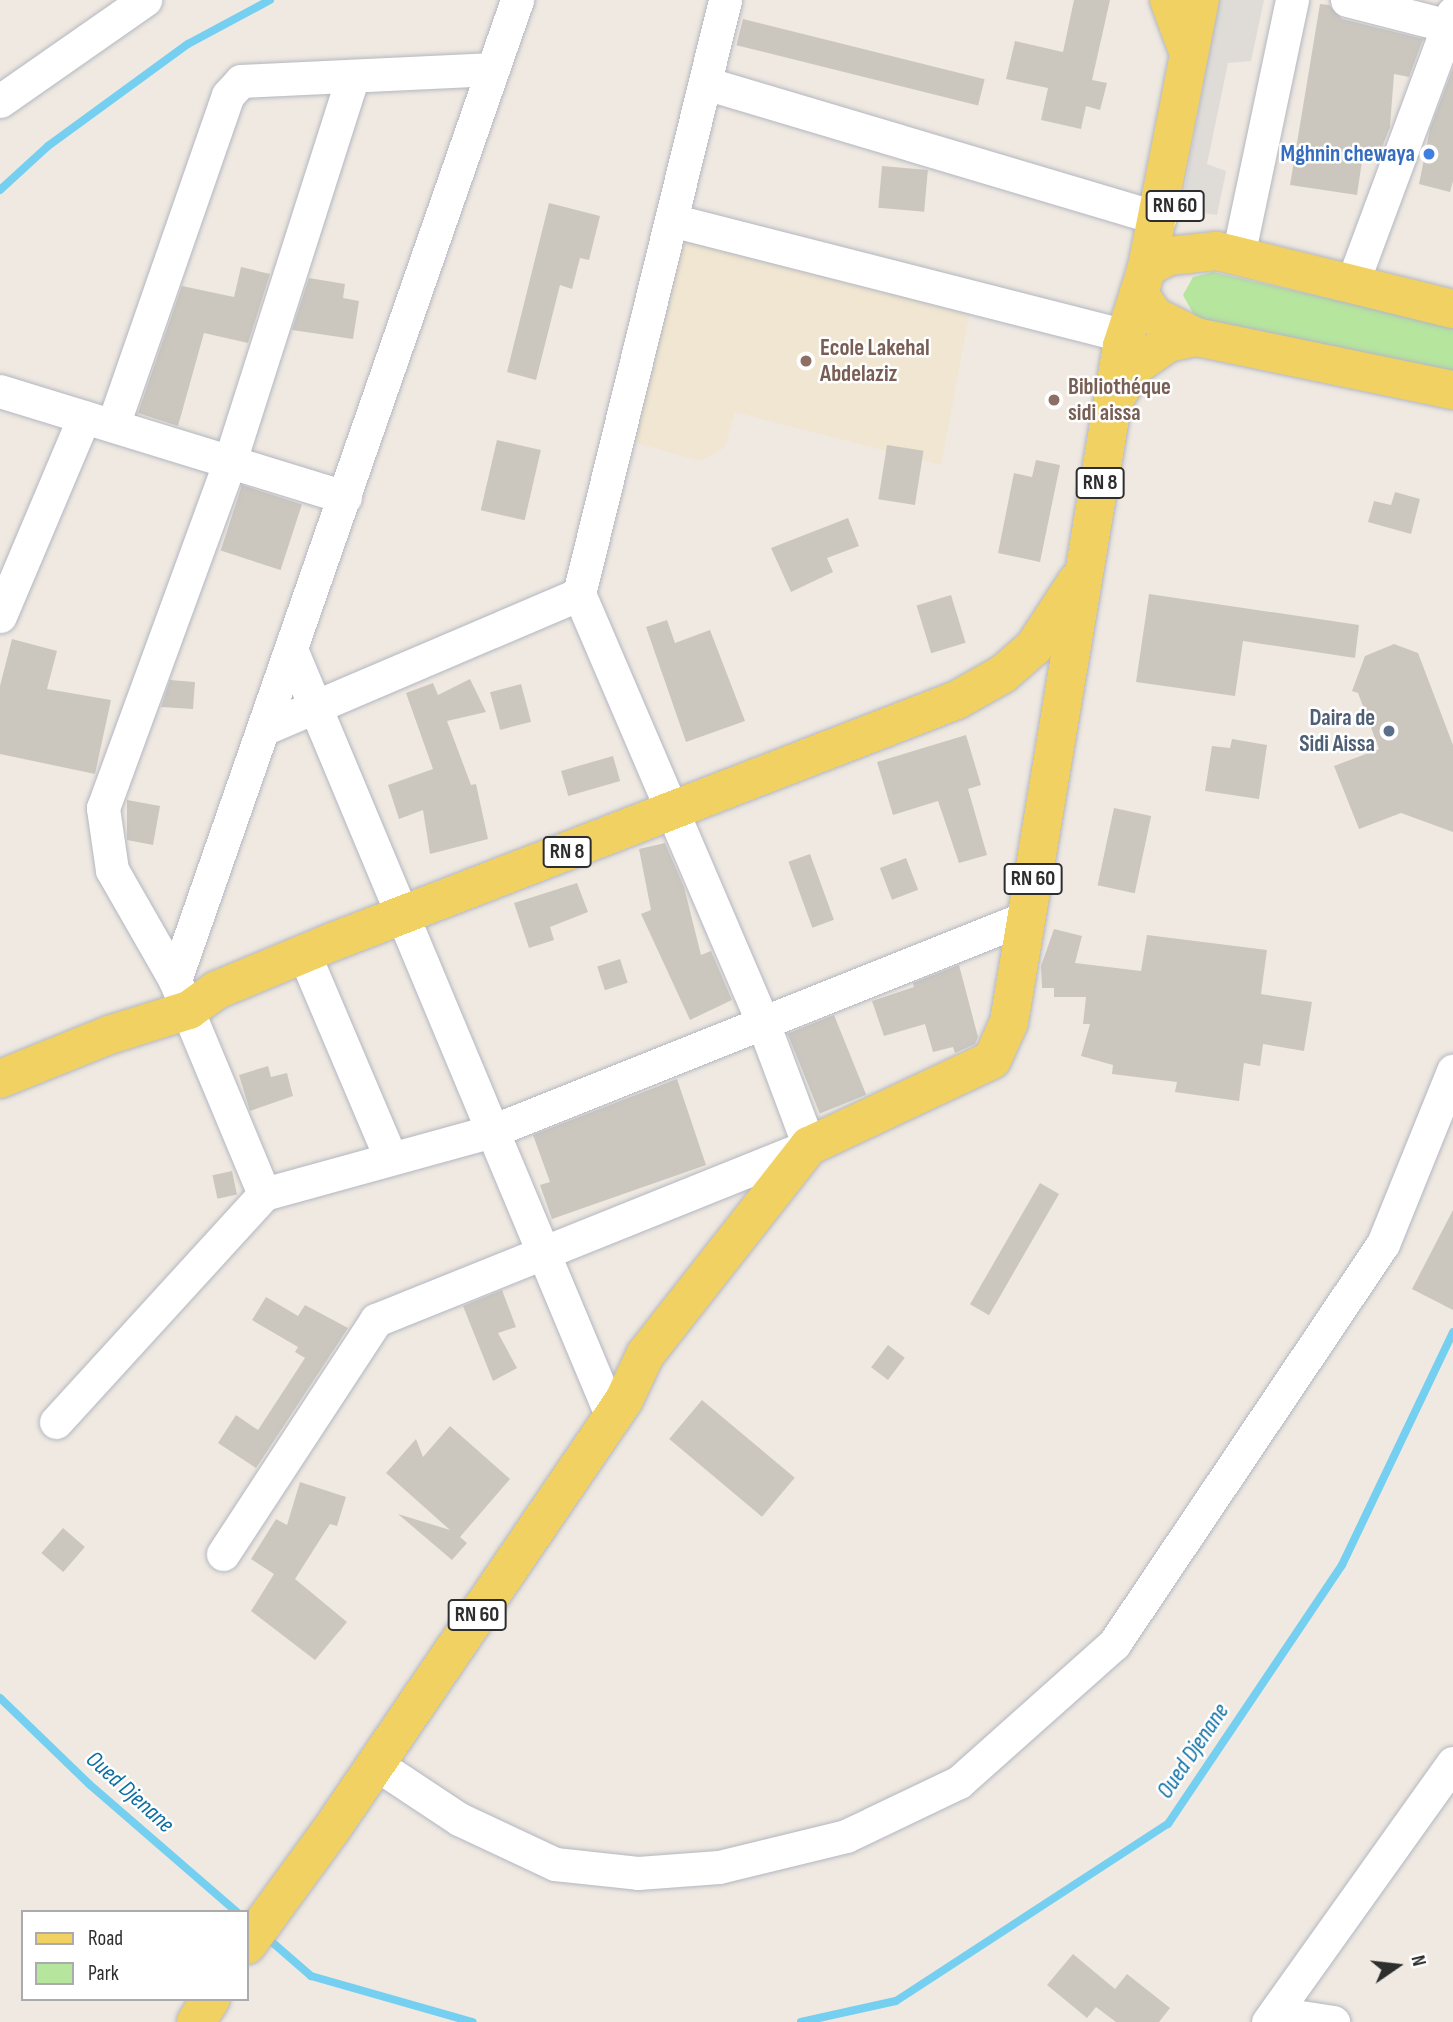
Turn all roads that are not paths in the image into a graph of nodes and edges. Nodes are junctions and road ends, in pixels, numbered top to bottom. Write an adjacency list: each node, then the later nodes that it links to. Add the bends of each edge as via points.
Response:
1 (145, 0): 13 (street)
2 (517, 0): 10 (street)
3 (725, 0): 12 (street)
4 (1169, 0): 9 (main road)
5 (1200, 0): 9 (main road, RN 60, via 1199,20)
6 (1292, 0): 17 (street)
7 (1346, 0): 8 (street)
8 (1451, 21): 19 (street)
9 (1188, 51): 14 (main road, RN 60)
10 (493, 69): 11 (street); 28 (street)
11 (353, 76): 26 (street, via 242,81 229,95); 27 (street)
12 (705, 83): 15 (street); 16 (street)
13 (0, 101)
14 (1172, 141): 15 (main road, RN 60); 17 (main road, RN 60, via 1177,215 1186,234)
15 (1159, 218): 18 (main road, RN 60)
16 (671, 220): 21 (street); 30 (street)
17 (1227, 253): 18 (main road, via 1169,256); 19 (main road)
18 (1143, 280): 21 (main road, RN 60); 22 (main road, via 1154,316)
19 (1352, 284): 20 (main road)
20 (1453, 309)
21 (1125, 336): 25 (main road, RN 60)
22 (1196, 337): 23 (main road); 25 (main road, RN 8, via 1168,343 1135,366)
23 (1453, 390)
24 (0, 391): 26 (street)
25 (1113, 401): 29 (main road, RN 8)
26 (99, 421): 27 (street); 31 (street)
27 (230, 461): 28 (street); 39 (street, via 103,808 112,870)
28 (345, 496): 32 (street)
29 (1087, 564): 35 (main road, RN 8, via 1034,648 1003,674 957,700); 37 (main road, RN 60)
30 (579, 594): 33 (street); 35 (street)
31 (0, 617)
32 (291, 649): 33 (street); 34 (street)
33 (318, 706): 34 (street); 36 (street)
34 (263, 729): 39 (street)
35 (674, 810): 36 (main road, RN 8); 40 (street)
36 (405, 915): 38 (main road, RN 8); 44 (street)
37 (1027, 918): 40 (street); 43 (main road, RN 60, via 1009,1022 992,1060)
38 (304, 954): 39 (main road, RN 8, via 217,990); 46 (street)
39 (182, 995): 42 (main road, RN 8, via 109,1035); 47 (street)
40 (763, 1023): 44 (street); 45 (street)
41 (1453, 1070): 53 (street, via 1383,1244 1114,1644 959,1782 846,1836 719,1867 638,1872 555,1864 459,1819)
42 (0, 1079)
43 (871, 1114): 45 (main road); 49 (main road, RN 60, via 699,1330)
44 (492, 1132): 46 (street); 48 (street)
45 (808, 1146): 48 (street); 49 (main road, via 645,1355)
46 (390, 1157): 47 (street)
47 (264, 1194): 50 (street)
48 (546, 1251): 49 (street); 51 (street, via 376,1320)
49 (618, 1409): 53 (main road, RN 60)
50 (56, 1422)
51 (223, 1554)
52 (1453, 1763): 54 (street)
53 (376, 1764): 55 (main road, RN 60)
54 (1443, 1794): 57 (street)
55 (248, 1944)
56 (210, 2001): 58 (main road)
57 (1271, 2017): 59 (street)
58 (196, 2022)
59 (1333, 2022)

